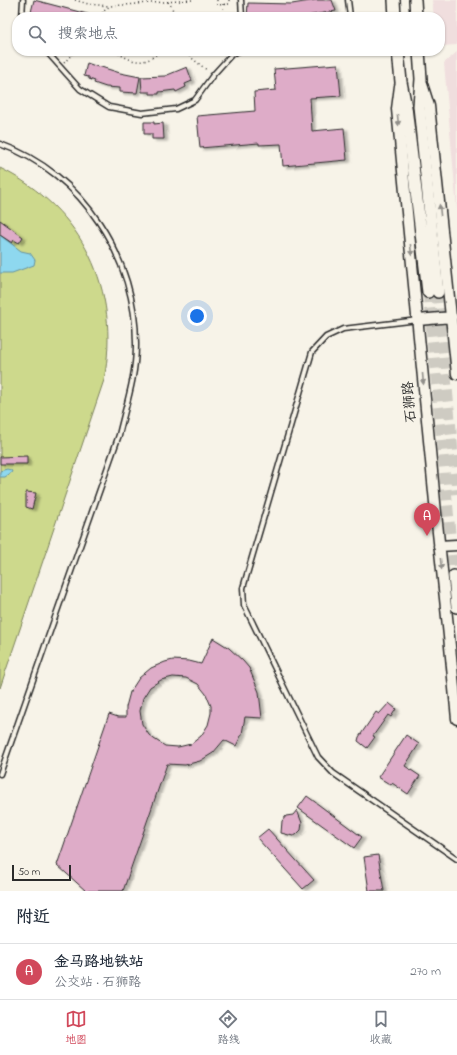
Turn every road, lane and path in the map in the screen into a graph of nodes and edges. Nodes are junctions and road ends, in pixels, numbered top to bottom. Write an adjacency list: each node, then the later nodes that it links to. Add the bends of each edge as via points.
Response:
1 (24, 0): 13 (lane)
2 (75, 0): 12 (path)
3 (192, 0): 10 (path)
4 (217, 0): 11 (path, via 217,4)
5 (229, 0): 11 (path, via 229,4)
6 (241, 0): 17 (lane)
7 (348, 0): 18 (lane)
8 (394, 0): 19 (main road)
9 (415, 0): 20 (main road)
10 (168, 2): 12 (path); 15 (path)
11 (223, 4): 16 (path)
12 (110, 6): 14 (path)
13 (23, 12)
14 (103, 12)
15 (173, 12)
16 (224, 12)
17 (242, 12)
18 (349, 12)
19 (395, 12)
20 (416, 12)
21 (50, 56): 29 (lane)
22 (71, 56): 29 (path)
23 (121, 56): 24 (path, via 135,62 147,61)
24 (156, 56)
25 (189, 56): 30 (path)
26 (230, 56): 30 (lane)
27 (398, 56): 32 (main road, 石狮路)
28 (419, 56): 31 (main road, 石狮路)
29 (60, 68): 30 (lane, via 80,89 108,107 142,113 176,109 195,100)
30 (213, 75)
31 (421, 79): 32 (main road, 石狮路, via 419,106 433,292); 34 (street, 石狮路, one-way to 31, via 429,106)
32 (401, 82): 35 (street, 石狮路, one-way to 35, via 397,109)
33 (0, 144): 42 (lane, via 32,160 58,178 81,200 101,225 128,283 136,347 133,378 119,435)
34 (452, 317): 35 (street); 36 (street, 石狮路)
35 (418, 320): 38 (street, 石狮路, one-way to 38); 43 (lane, via 343,329 326,337 312,352 243,588 243,599 318,757 333,774)
36 (457, 374)
37 (457, 545): 38 (street)
38 (439, 546): 41 (street, 石狮路, one-way to 41)
39 (454, 576): 40 (main road)
40 (457, 607)
41 (457, 719)
42 (0, 774)
43 (457, 859)

